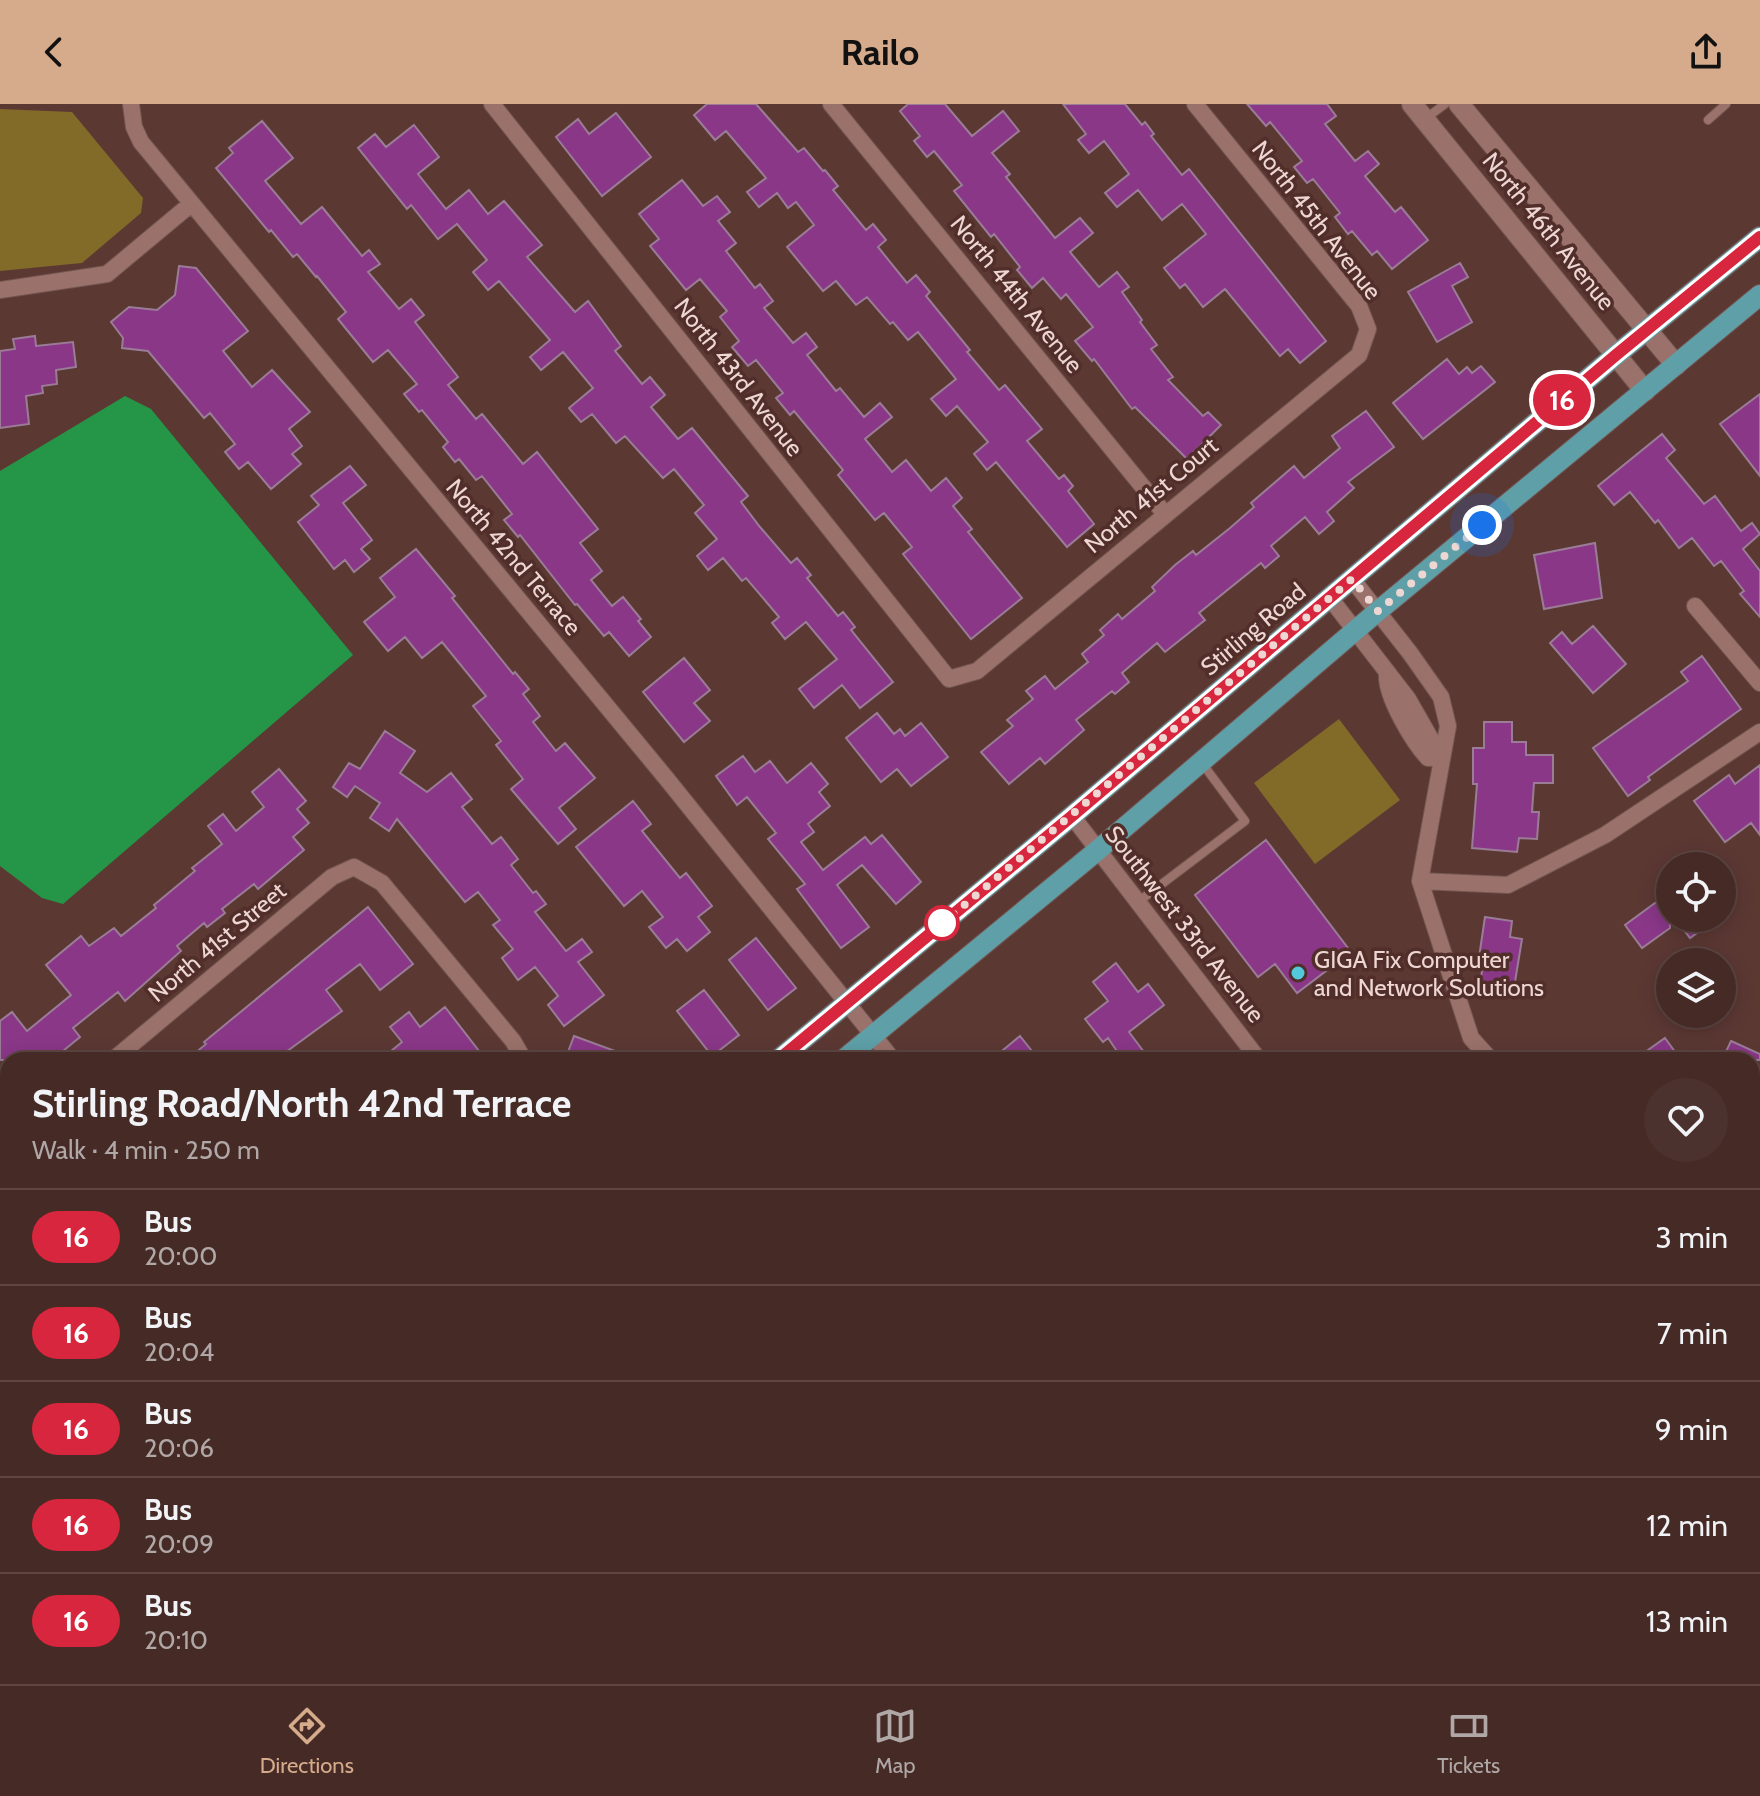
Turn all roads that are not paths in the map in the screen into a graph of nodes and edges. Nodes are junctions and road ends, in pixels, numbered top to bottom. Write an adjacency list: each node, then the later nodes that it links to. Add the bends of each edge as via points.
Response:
1 (131, 104): 10 (street, North 42nd Terrace, via 141,142)
2 (492, 104): 26 (street, North 43rd Avenue)
3 (831, 104): 19 (street, North 44th Avenue)
4 (1195, 104): 14 (street, North 45th Avenue, via 1359,306)
5 (1445, 104): 8 (lane)
6 (1459, 104): 15 (street, North 46th Avenue)
7 (1726, 104): 9 (lane)
8 (1418, 112): 16 (street, North 46th Avenue)
9 (1708, 120)
10 (191, 204): 12 (street, via 107,274); 37 (street, North 42nd Terrace)
11 (1760, 237): 15 (main road, Stirling Road)
12 (0, 290)
13 (1760, 295): 17 (main road)
14 (1368, 329): 19 (street, North 41st Court, via 1359,355)
15 (1647, 329): 16 (main road, Stirling Road); 17 (street, North 46th Avenue)
16 (1616, 355): 18 (street, North 46th Avenue); 20 (main road, Stirling Road)
17 (1676, 365): 18 (main road)
18 (1645, 391): 23 (main road)
19 (1165, 514): 26 (street, North 41st Court, via 977,671)
20 (1352, 579): 21 (main road, Stirling Road); 23 (street)
21 (1330, 598): 24 (street); 33 (main road, Stirling Road)
22 (1695, 606): 28 (street)
23 (1378, 611): 24 (main road); 27 (street)
24 (1355, 630): 25 (street); 32 (main road)
25 (1387, 672): 29 (street); 31 (street, via 1391,696 1421,750 1428,758)
26 (949, 679)
27 (1431, 683): 29 (street); 31 (street, via 1441,697 1448,726)
28 (1760, 683)
29 (1408, 699): 31 (street)
30 (1760, 732): 35 (street, via 1605,835 1508,885)
31 (1441, 757): 35 (street)
32 (1202, 763): 34 (main road); 36 (lane, via 1245,821)
33 (1072, 816): 34 (street, Southwest 33rd Avenue); 37 (main road, Stirling Road)
34 (1098, 850): 36 (street, Southwest 33rd Avenue); 38 (main road)
35 (1420, 881): 45 (street, via 1471,1038)
36 (1138, 902): 44 (street, Southwest 33rd Avenue)
37 (847, 1002): 38 (street, North 42nd Terrace); 41 (main road, Stirling Road)
38 (873, 1035): 42 (main road); 43 (street, North 42nd Terrace)
39 (123, 1052): 40 (street, North 41st Street, via 332,877 354,867 382,883)
40 (519, 1052)
41 (788, 1052)
42 (853, 1052)
43 (887, 1052)
44 (1253, 1052)
45 (1484, 1052)

